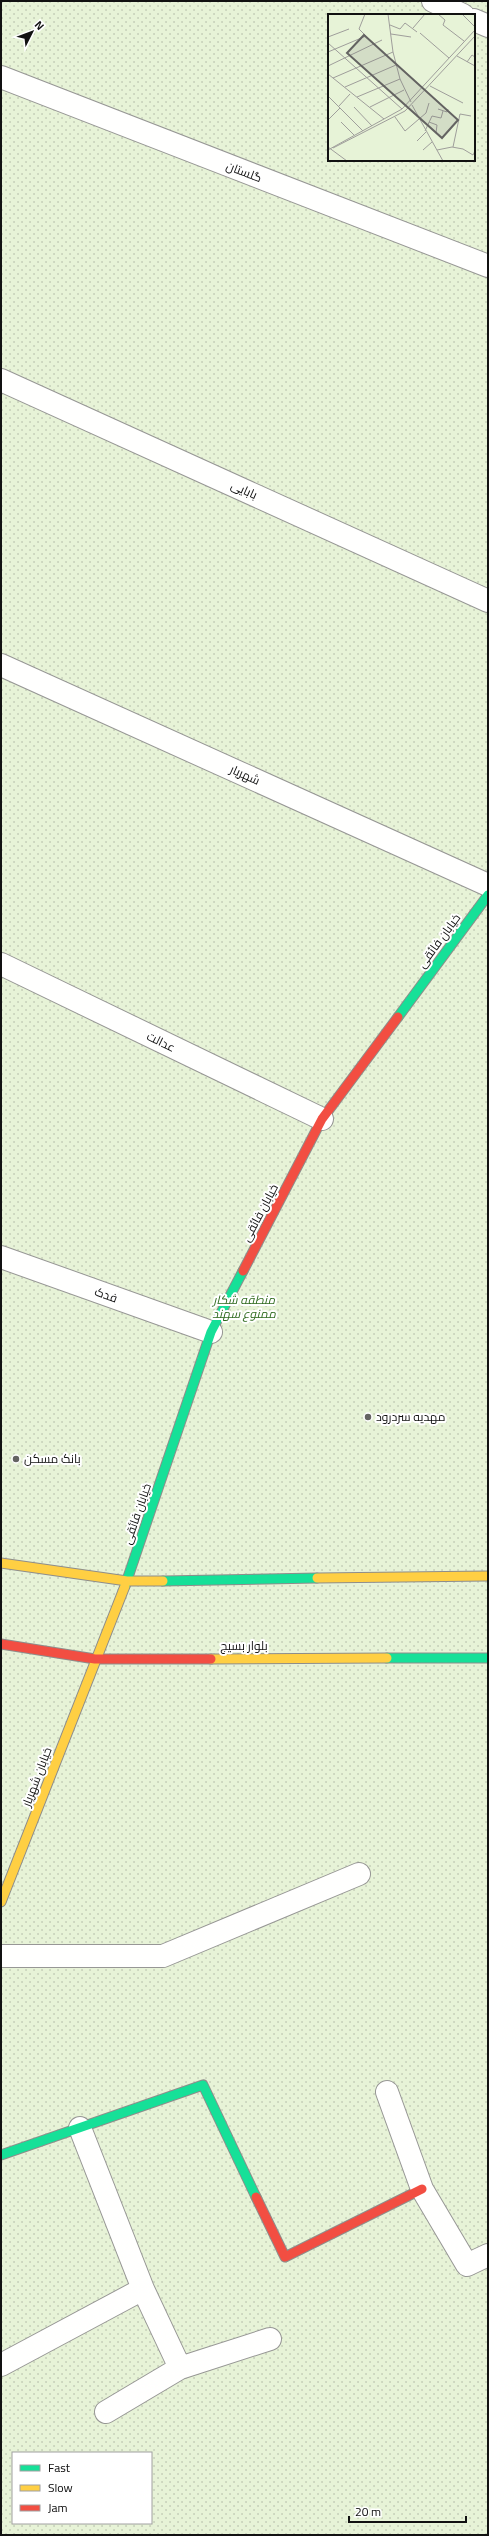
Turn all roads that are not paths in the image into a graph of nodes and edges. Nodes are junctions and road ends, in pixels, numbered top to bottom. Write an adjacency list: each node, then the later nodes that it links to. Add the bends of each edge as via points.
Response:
1 (433, 1): 2 (street)
2 (461, 14)
3 (475, 20): 4 (street)
4 (488, 26)
5 (1, 77): 6 (street, گلستان)
6 (488, 266)
7 (1, 380): 8 (street, بابایی)
8 (488, 601)
9 (1, 665): 10 (street, شهریار)
10 (488, 885)
11 (488, 895): 13 (main road, خیابان فائقی)
12 (1, 964): 13 (street, عدالت)
13 (322, 1120): 15 (main road, خیابان فائقی)
14 (1, 1257): 15 (street, فدک)
15 (211, 1332): 18 (main road, خیابان فائقی)
16 (1, 1563): 18 (main road)
17 (488, 1576): 18 (main road)
18 (128, 1580): 21 (main road, خیابان فائقی)
19 (1, 1644): 21 (main road, بلوار بسیج)
20 (488, 1658): 21 (main road, بلوار بسیج)
21 (95, 1660): 23 (main road, خیابان شهریار)
22 (359, 1874): 24 (street, via 163,1956)
23 (1, 1902)
24 (1, 1956)
25 (386, 2092): 28 (street)
26 (80, 2128): 27 (main road); 28 (main road, via 203,2085 285,2257); 30 (street)
27 (1, 2155)
28 (422, 2189): 29 (street, via 467,2265)
29 (488, 2255)
30 (142, 2289): 32 (street); 33 (street)
31 (270, 2339): 33 (street)
32 (1, 2365)
33 (180, 2368): 34 (street)
34 (106, 2412)

